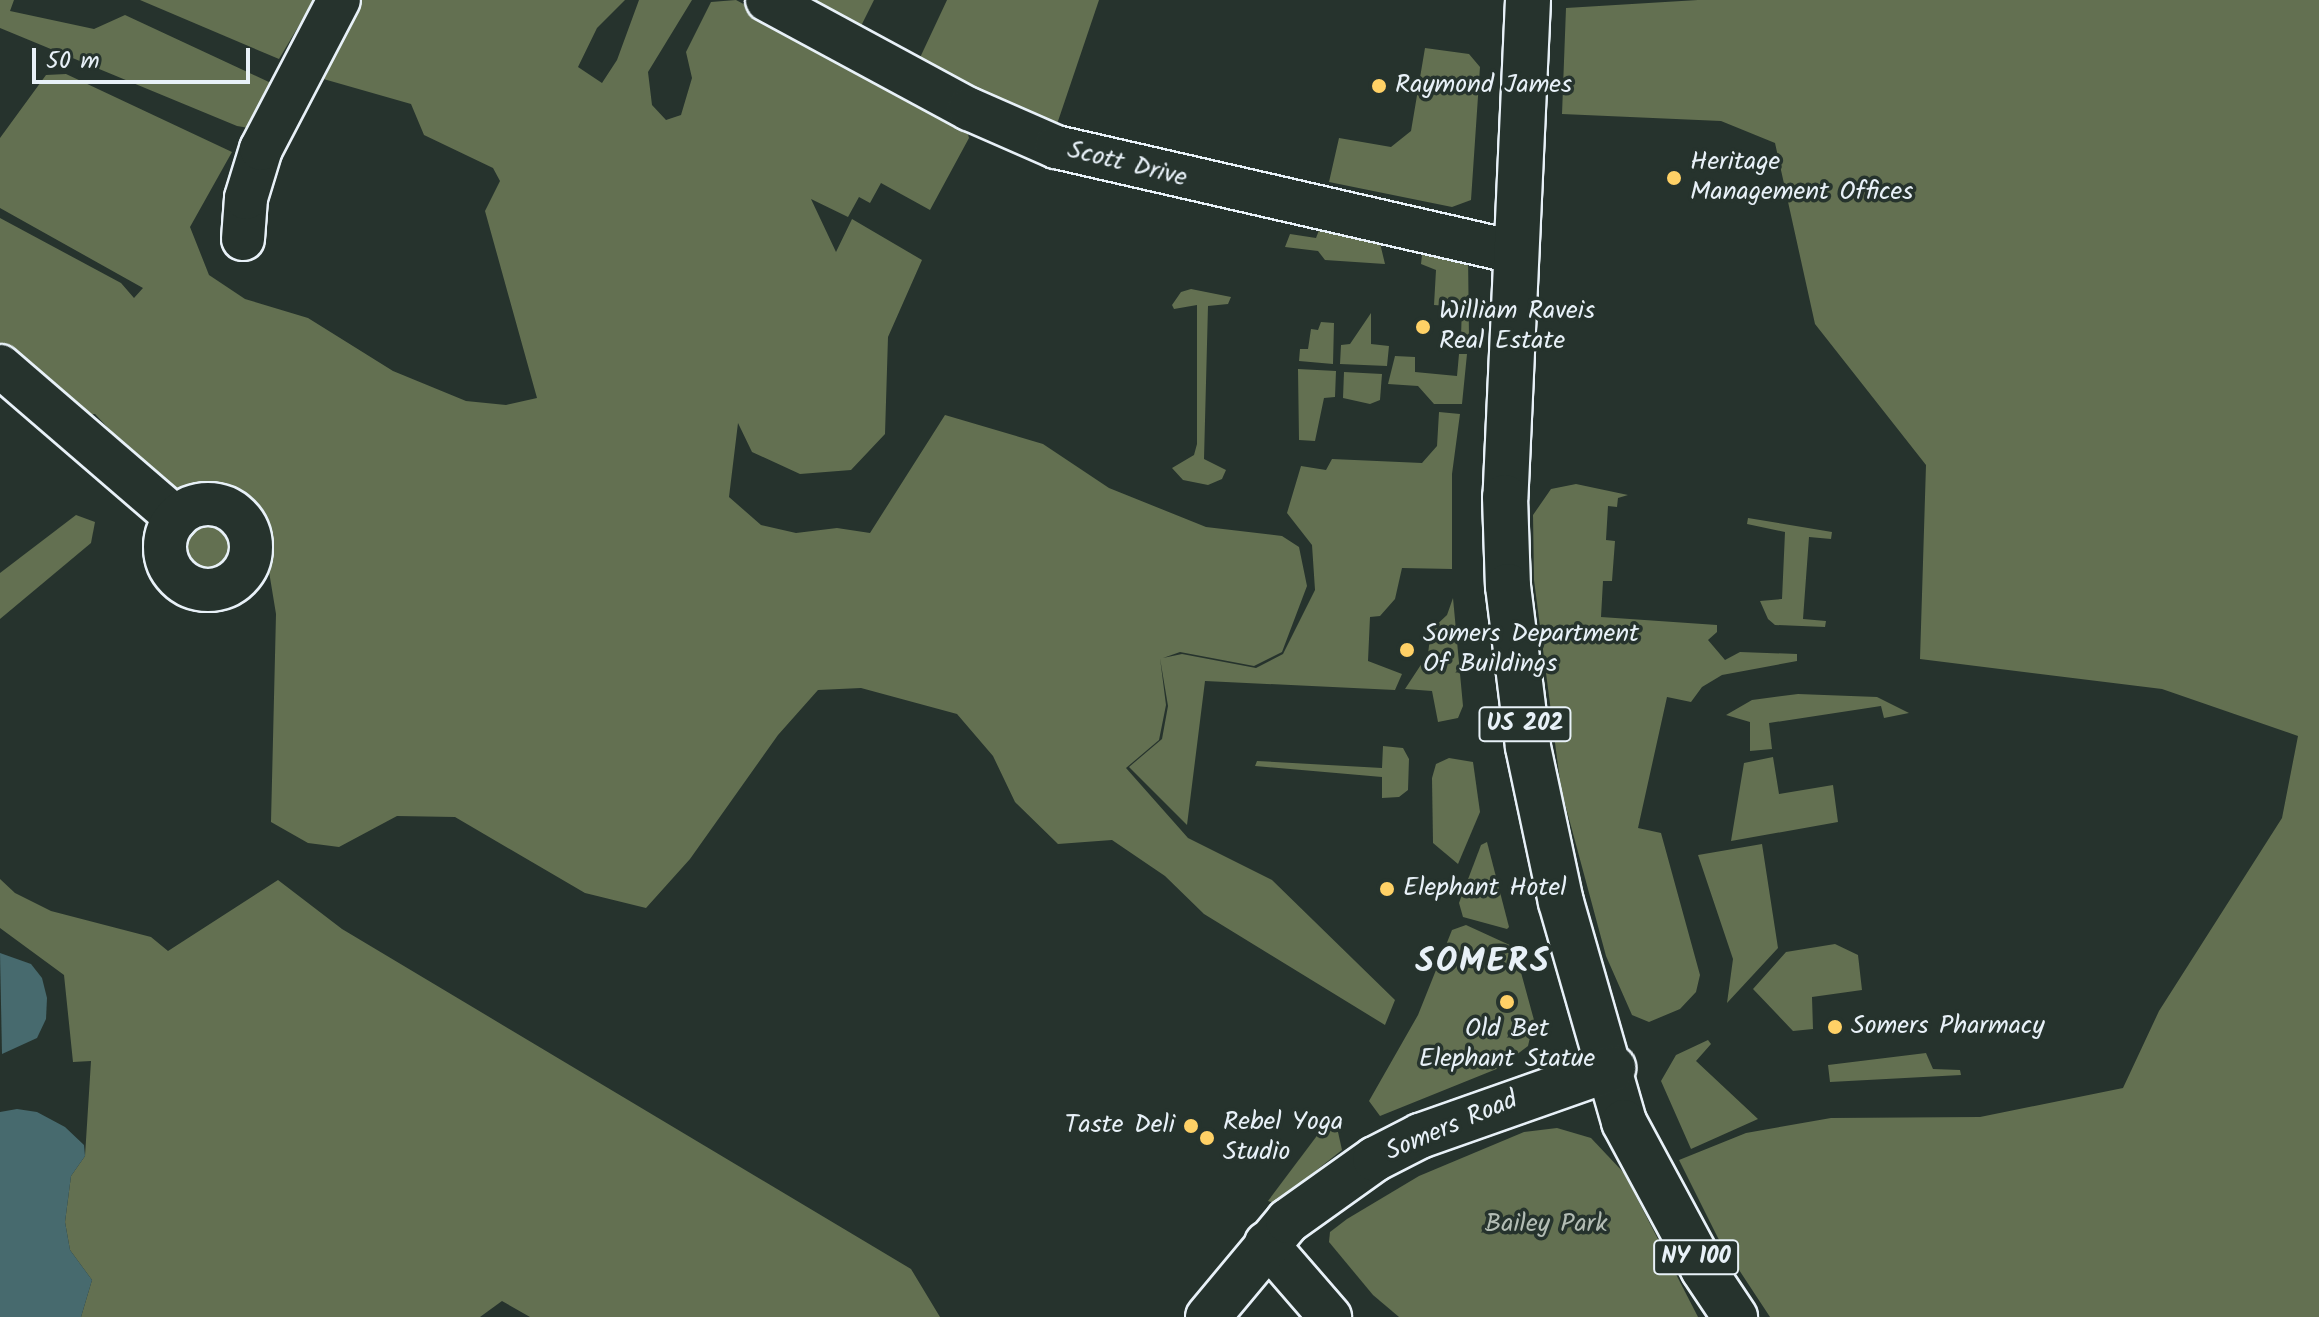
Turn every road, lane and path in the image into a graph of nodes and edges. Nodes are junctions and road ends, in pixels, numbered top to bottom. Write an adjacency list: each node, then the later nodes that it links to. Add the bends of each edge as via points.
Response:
1 (339, 0): 4 (street, via 261,149 246,198)
2 (767, 0): 5 (street, Scott Drive, via 969,109 1056,147)
3 (1528, 0): 5 (main road, US 202)
4 (243, 239)
5 (1515, 252): 8 (main road, US 202, via 1505,497 1517,666 1542,827)
6 (0, 366): 7 (street)
7 (176, 518)
8 (1613, 1068): 9 (main road, Somers Road, via 1420,1136 1327,1191); 12 (main road, NY 100, via 1624,1122 1703,1269)
9 (1266, 1243): 10 (main road, Somers Road); 11 (street)
10 (1208, 1317)
11 (1330, 1317)
12 (1735, 1317)

